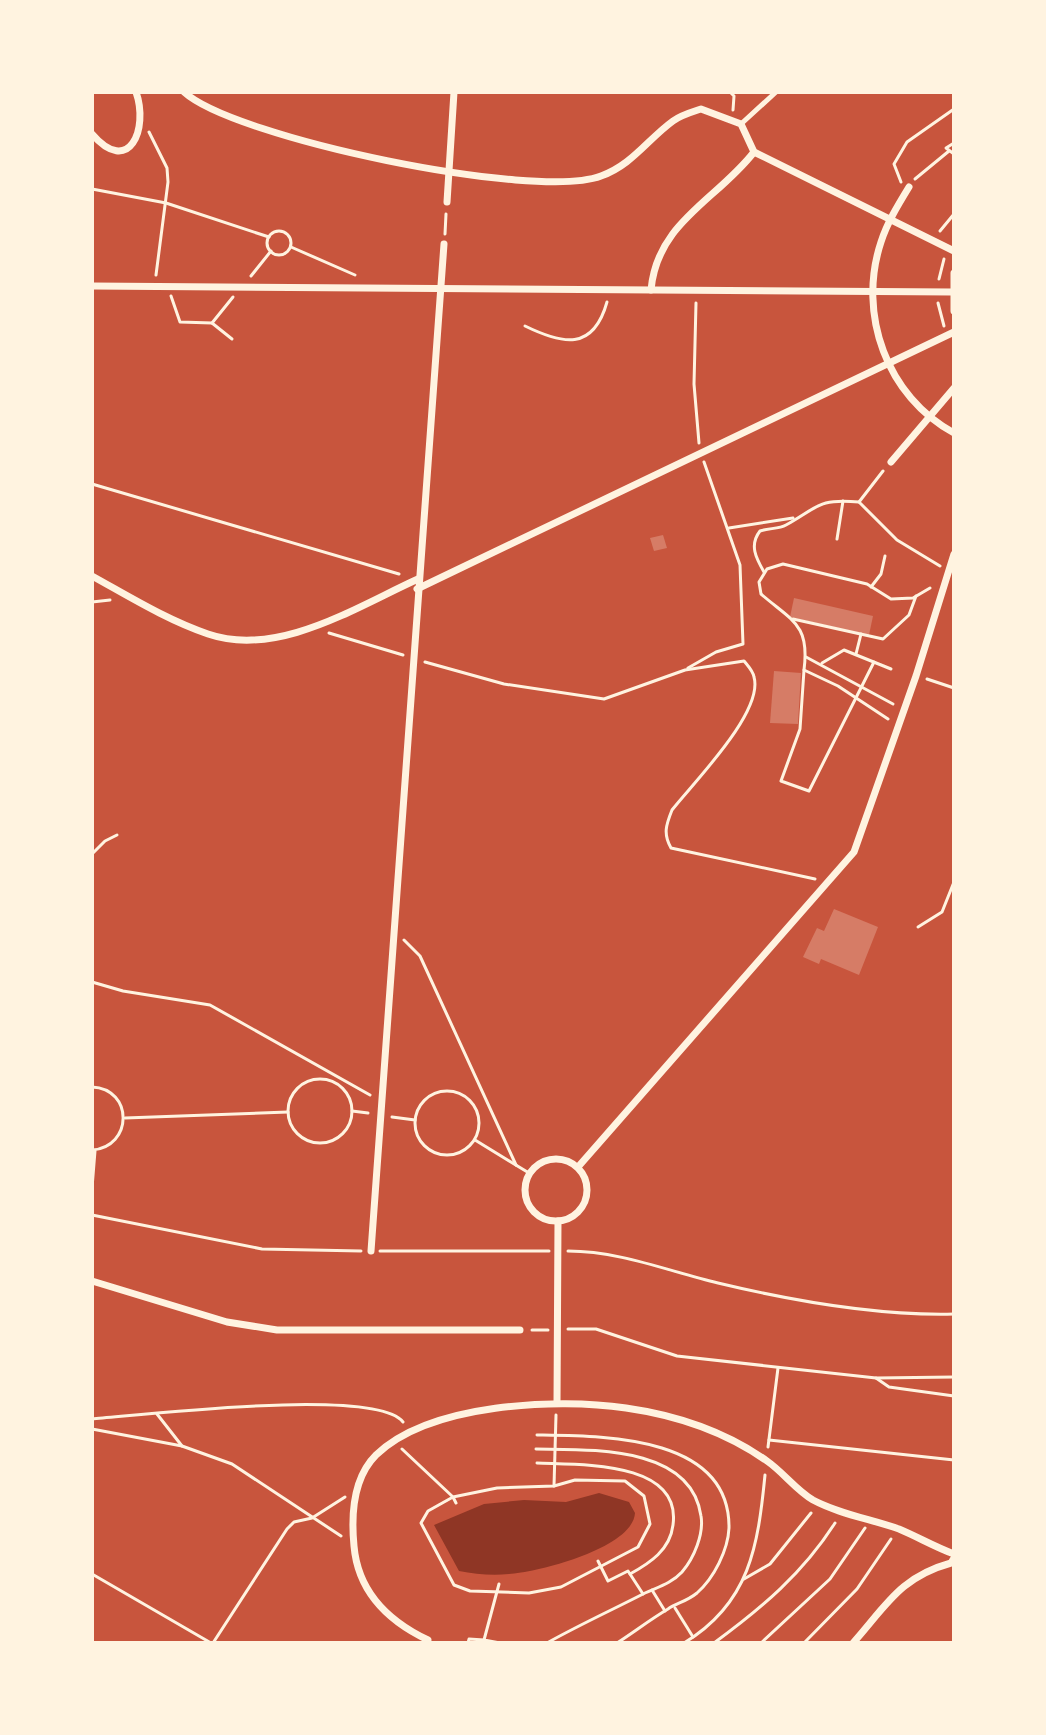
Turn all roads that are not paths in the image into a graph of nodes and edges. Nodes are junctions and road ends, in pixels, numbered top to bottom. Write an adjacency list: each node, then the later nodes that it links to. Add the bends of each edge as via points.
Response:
1 (136, 92): 6 (street, via 142,122 133,144 112,150)
2 (184, 92): 8 (street, via 205,107 249,123)
3 (454, 92): 8 (street)
4 (776, 92): 5 (lane)
5 (741, 124): 7 (street); 8 (street, via 701,109 674,119 630,161 601,177 575,183)
6 (92, 134)
7 (754, 152): 11 (street); 17 (street, via 666,239)
8 (449, 173): 10 (street)
9 (909, 187): 11 (street)
10 (447, 202)
11 (890, 220): 13 (street); 18 (street, via 875,262)
12 (444, 244): 16 (street)
13 (954, 251)
14 (954, 274): 19 (street)
15 (92, 286): 16 (street)
16 (440, 288): 17 (street); 29 (street)
17 (651, 290): 18 (street)
18 (872, 291): 19 (street); 22 (street, via 874,318)
19 (952, 292): 20 (street)
20 (954, 310)
21 (954, 332): 22 (street)
22 (889, 364): 24 (street); 30 (street)
23 (954, 388): 24 (street)
24 (929, 417): 25 (street); 26 (street)
25 (954, 433)
26 (890, 463)
27 (954, 554): 31 (street, via 854,852)
28 (92, 576): 29 (street, via 210,635 253,641 310,628)
29 (418, 579): 30 (street)
30 (417, 589): 33 (street)
31 (578, 1167): 32 (street, via 587,1183 586,1201 575,1215); 32 (street, via 561,1159 543,1161 529,1173 524,1190 529,1206 541,1218)
32 (558, 1221): 36 (street)
33 (371, 1251)
34 (92, 1281): 35 (street, via 227,1322 277,1330)
35 (520, 1330)
36 (557, 1403): 37 (street, via 626,1408 715,1432 767,1461 818,1501 896,1528); 38 (street, via 490,1410 409,1433 376,1455 362,1476 352,1516 363,1584 405,1629)
37 (953, 1562): 39 (street, via 902,1585)
38 (427, 1643)
39 (853, 1643)

